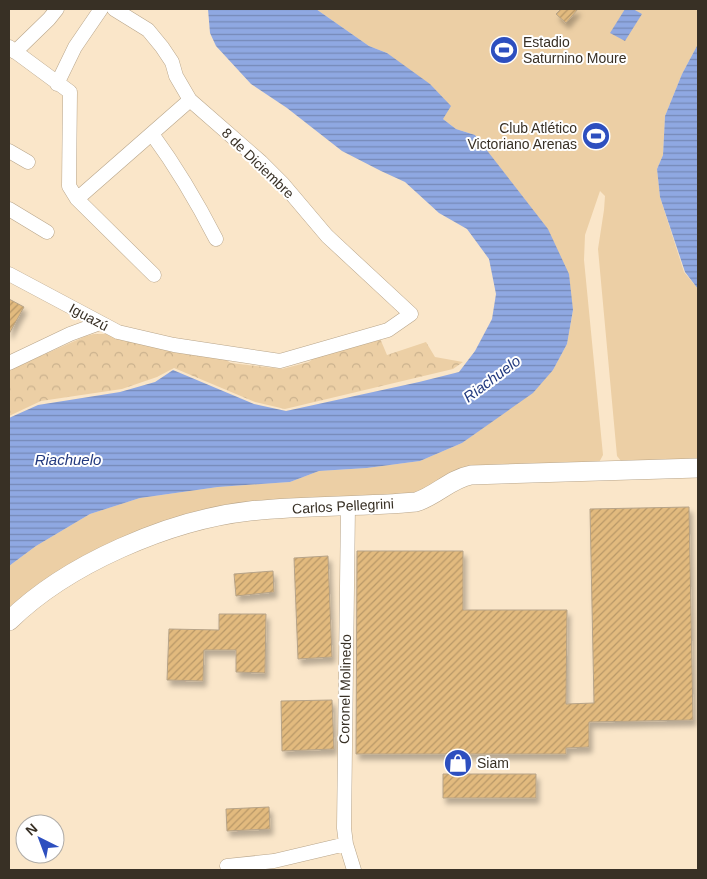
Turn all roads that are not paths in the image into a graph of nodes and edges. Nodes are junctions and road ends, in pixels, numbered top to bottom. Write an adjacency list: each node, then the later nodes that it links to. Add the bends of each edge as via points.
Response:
1 (57, 9): 4 (street)
2 (101, 9): 5 (street, via 75,47)
3 (114, 9): 6 (street, 8 de Diciembre, via 148,30 172,62)
4 (12, 49): 5 (street)
5 (57, 84): 10 (street, via 70,92 69,186)
6 (190, 100): 7 (street); 16 (street, 8 de Diciembre, via 261,162 327,236)
7 (152, 134): 10 (street); 13 (street, via 174,163)
8 (9, 151): 9 (street)
9 (28, 162)
10 (77, 199): 15 (street)
11 (9, 209): 12 (street)
12 (47, 232)
13 (216, 239)
14 (9, 274): 17 (street, Iguazú)
15 (154, 275)
16 (410, 314): 17 (street, Iguazú, via 388,330 280,361 174,345 118,332)
17 (100, 323): 18 (street)
18 (9, 363)
19 (698, 468): 20 (street, Carlos Pellegrini, via 471,475 460,478 425,500)
20 (348, 506): 21 (street, Carlos Pellegrini, via 249,511 154,534 72,574); 22 (street, Coronel Molinedo)
21 (9, 621)
22 (346, 844): 23 (street, via 274,861); 24 (street, Coronel Molinedo)
23 (226, 866)
24 (354, 870)

